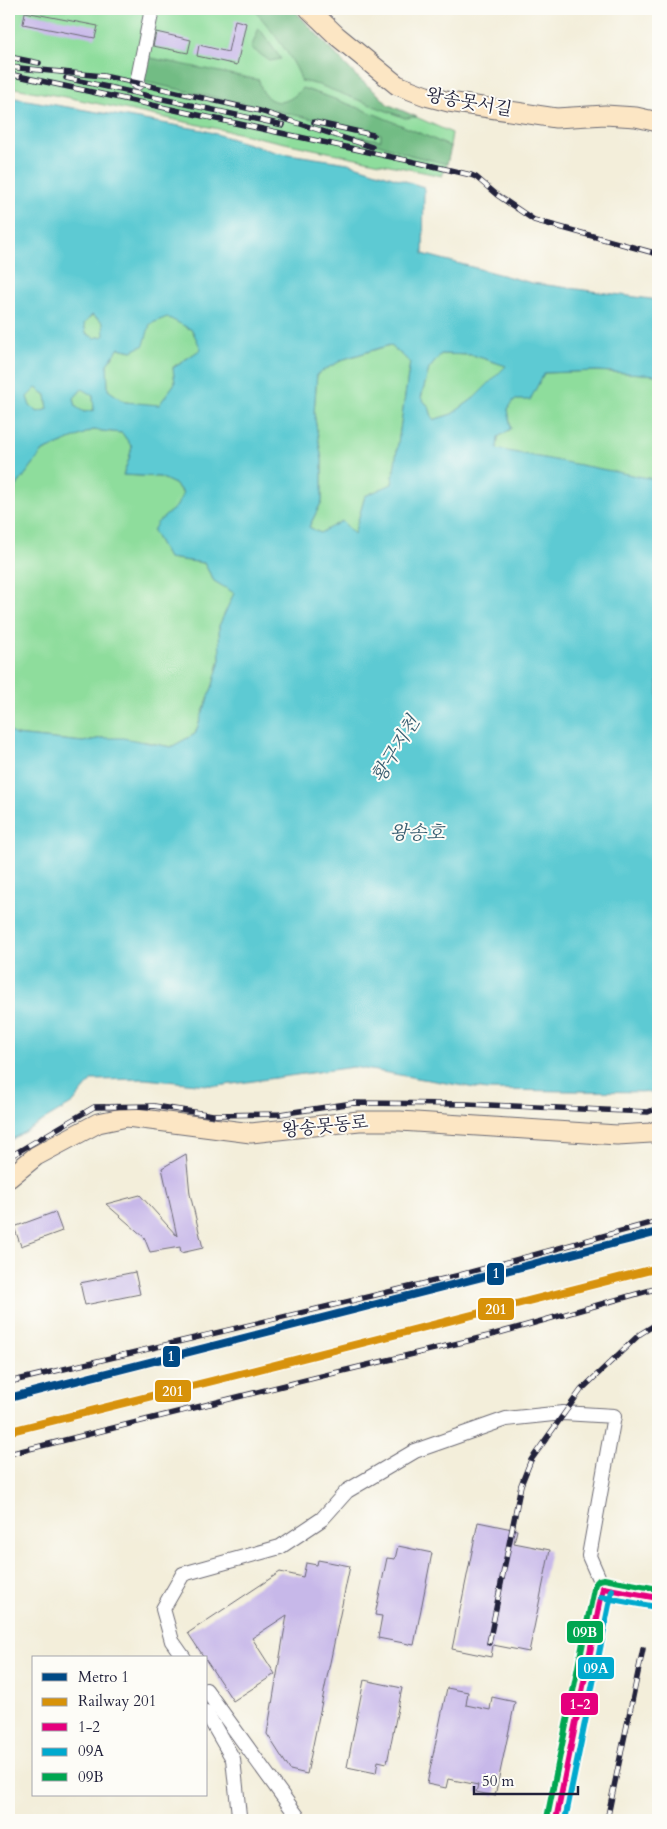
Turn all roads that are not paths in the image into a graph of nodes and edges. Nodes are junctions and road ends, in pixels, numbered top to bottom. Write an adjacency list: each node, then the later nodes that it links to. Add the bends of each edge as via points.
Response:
1 (152, 9): 3 (street)
2 (309, 9): 4 (street, 왕송못서길, via 397,85 426,96 556,118 605,115)
3 (137, 83)
4 (658, 122)
5 (658, 1130): 6 (street, 왕송못동로, via 617,1135 359,1121 251,1133 127,1117 98,1123 36,1156)
6 (9, 1178)
7 (603, 1588): 8 (street); 9 (street, via 589,1556 614,1416 562,1413 506,1419 415,1451 346,1491 322,1519 280,1547 183,1574 163,1609 172,1641); 13 (street)
8 (658, 1598)
9 (183, 1656)
10 (209, 1709): 11 (street, via 232,1759 239,1815); 12 (street)
11 (233, 1820)
12 (300, 1820)
13 (556, 1820)

